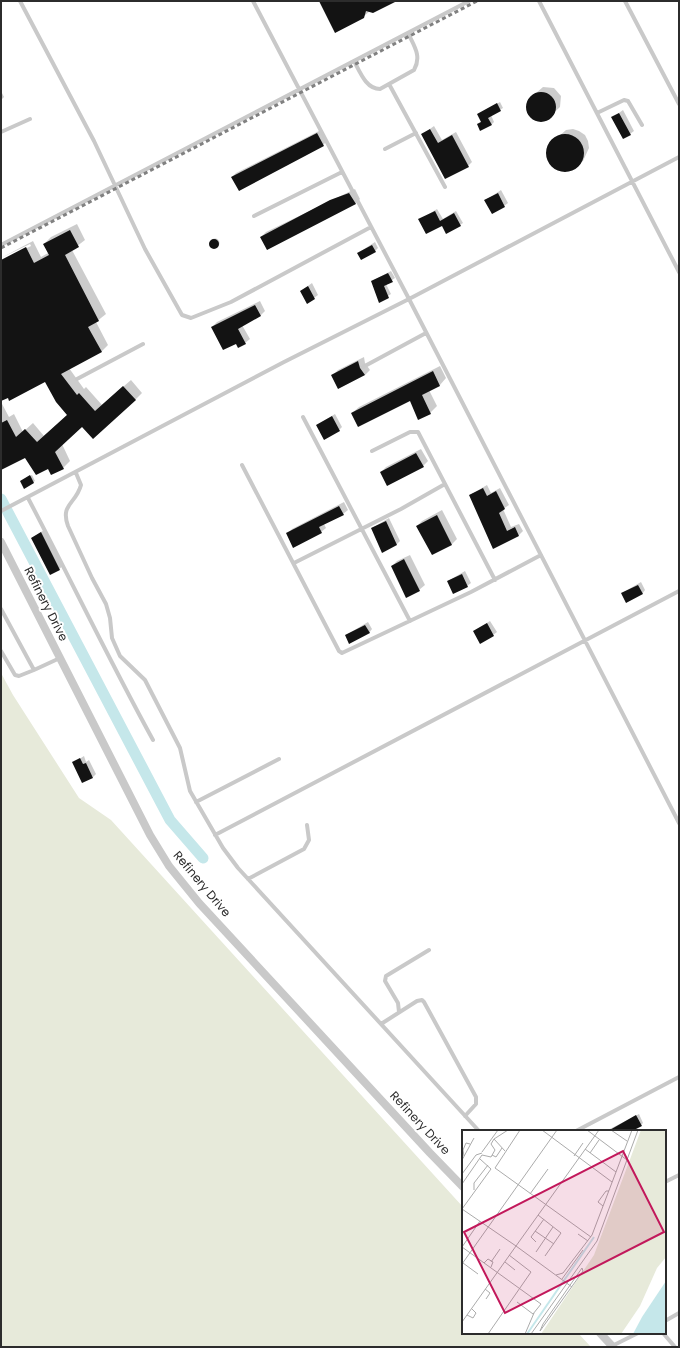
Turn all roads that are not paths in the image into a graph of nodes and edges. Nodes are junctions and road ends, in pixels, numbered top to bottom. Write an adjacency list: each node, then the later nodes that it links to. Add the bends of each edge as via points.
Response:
1 (20, 1): 20 (lane)
2 (253, 1): 9 (lane)
3 (469, 1): 6 (lane)
4 (539, 1): 11 (lane)
5 (625, 1): 10 (lane)
6 (408, 33): 7 (lane); 8 (lane, via 418,56 417,65 414,70)
7 (354, 61): 8 (lane, via 371,87 380,89); 9 (lane)
8 (389, 84): 15 (lane)
9 (299, 89): 18 (lane); 20 (lane)
10 (679, 104)
11 (597, 113): 13 (lane, via 624,100 628,101); 19 (lane)
12 (30, 118): 14 (lane)
13 (642, 125)
14 (1, 132)
15 (416, 133): 16 (lane); 21 (lane)
16 (385, 150)
17 (679, 157): 19 (lane)
18 (342, 172): 22 (lane); 23 (lane)
19 (632, 182): 25 (lane); 26 (lane)
20 (115, 184): 23 (lane, via 179,312 191,318 231,302); 24 (lane)
21 (445, 187)
22 (254, 216)
23 (371, 227): 26 (lane)
24 (1, 245)
25 (679, 272)
26 (409, 299): 27 (lane); 34 (lane, via 278,365)
27 (426, 333): 29 (lane); 40 (lane)
28 (143, 344): 30 (lane)
29 (363, 367)
30 (77, 379)
31 (303, 418): 38 (lane)
32 (372, 451): 35 (lane, via 416,431)
33 (242, 465): 41 (lane)
34 (76, 473): 36 (lane); 52 (lane, via 81,485 78,494 65,510 65,518 106,604 112,638 120,656 145,680 180,748 186,778)
35 (445, 484): 38 (lane); 42 (lane)
36 (28, 498): 37 (lane); 50 (lane, via 72,582 111,665)
37 (1, 511)
38 (361, 529): 41 (lane); 45 (lane)
39 (1, 542): 48 (street, Refinery Drive)
40 (541, 555): 42 (lane); 46 (lane)
41 (294, 563): 45 (lane, via 340,652 345,654)
42 (495, 580): 45 (lane)
43 (679, 591): 46 (lane)
44 (1, 609): 49 (lane)
45 (410, 620)
46 (585, 639): 53 (lane); 55 (lane)
47 (1, 651): 49 (lane, via 15,675)
48 (60, 658): 49 (lane); 66 (street, Refinery Drive, via 135,808 169,866 199,903)
49 (34, 670)
50 (153, 740)
51 (280, 759): 52 (lane)
52 (196, 802): 55 (lane)
53 (679, 823)
54 (307, 825): 56 (lane, via 309,840 304,849)
55 (215, 835): 56 (lane)
56 (248, 879): 59 (lane)
57 (429, 950): 58 (lane, via 386,976 385,981 398,1003)
58 (399, 1012): 59 (lane); 61 (lane, via 419,1000 428,1007 476,1097 476,1104)
59 (381, 1024): 61 (lane)
60 (679, 1077): 63 (lane)
61 (465, 1116): 62 (lane)
62 (479, 1130)
63 (578, 1130)
64 (679, 1175): 65 (lane)
65 (666, 1182)
66 (462, 1185)
67 (679, 1313): 68 (lane)
68 (666, 1320)
69 (601, 1334): 72 (street)
70 (636, 1334): 72 (lane)
71 (664, 1334): 73 (lane)
72 (612, 1346)
73 (675, 1347)

